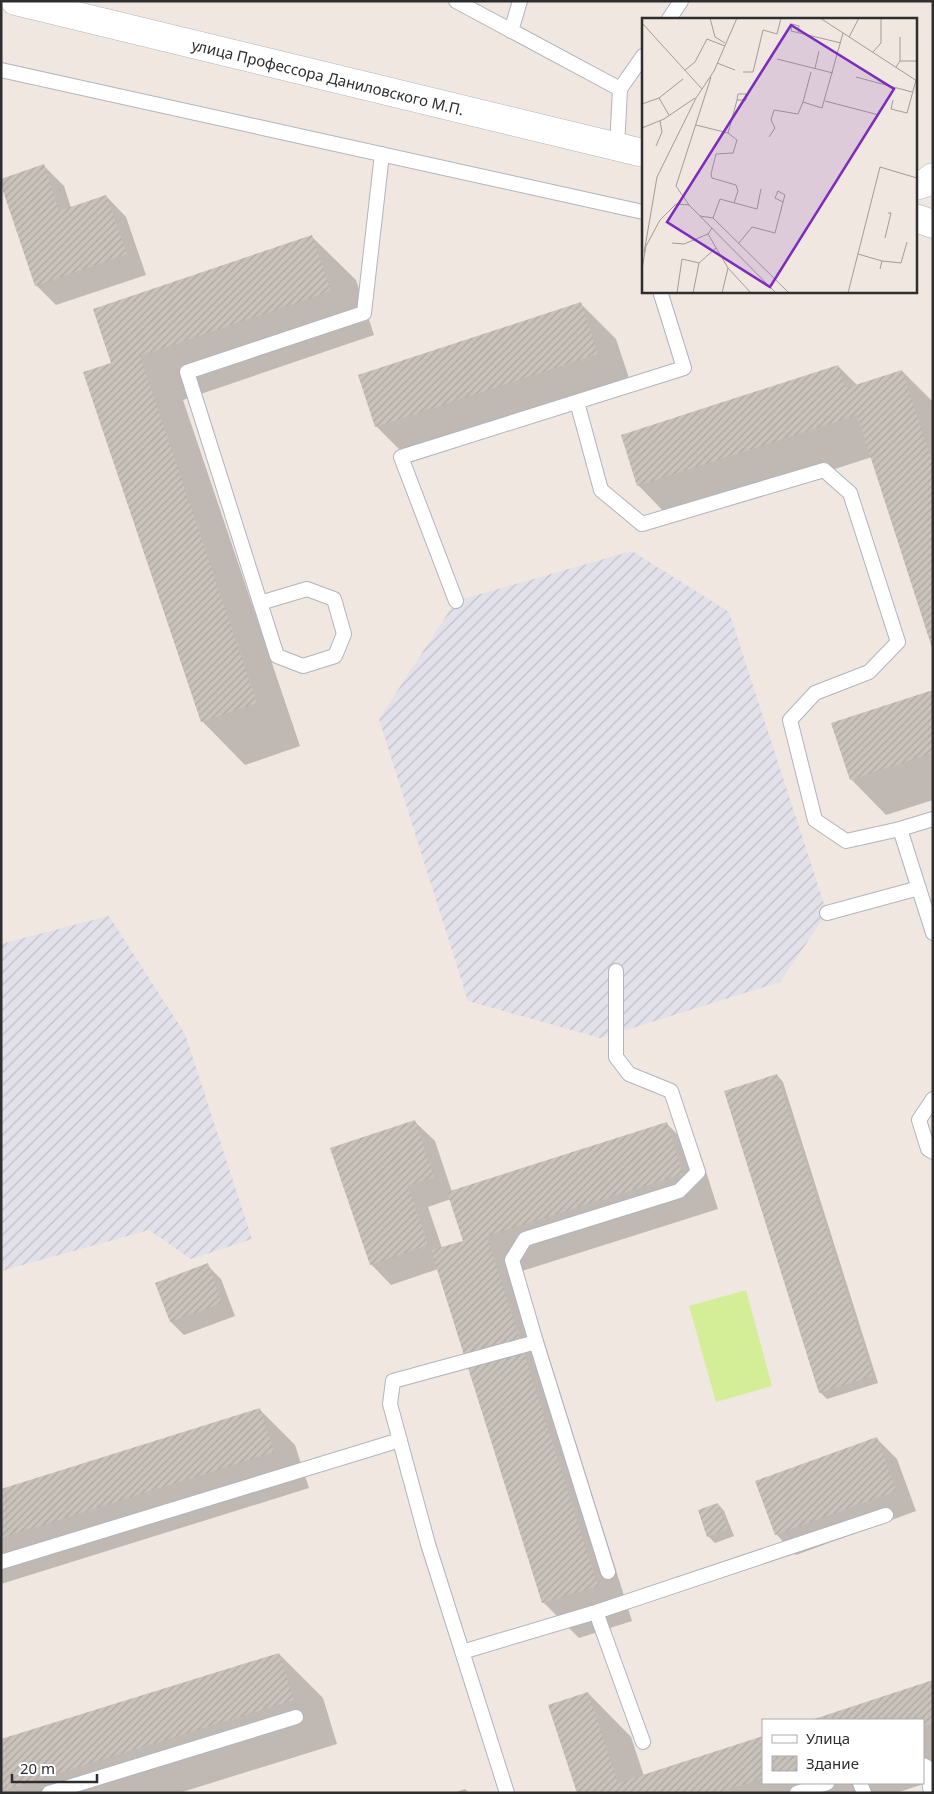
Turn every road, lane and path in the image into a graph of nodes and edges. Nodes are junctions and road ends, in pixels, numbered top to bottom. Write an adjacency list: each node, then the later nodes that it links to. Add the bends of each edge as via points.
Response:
1 (15, 1): 10 (main road, улица Профессора Даниловского М.П.)
2 (456, 1): 6 (lane)
3 (520, 1): 6 (lane)
4 (681, 1): 5 (lane)
5 (670, 18)
6 (511, 31): 9 (lane)
7 (642, 57): 9 (lane)
8 (1, 70): 11 (lane)
9 (620, 89): 10 (lane)
10 (630, 150)
11 (382, 154): 14 (lane); 20 (lane, via 364,313 187,372)
12 (933, 177): 13 (main road)
13 (916, 186)
14 (642, 212)
15 (916, 218): 16 (main road)
16 (933, 224)
17 (660, 292): 18 (lane, via 684,368)
18 (577, 402): 19 (lane, via 402,457); 22 (lane, via 601,490 642,524 824,470 850,493 898,642 869,672 815,693 790,720 815,820 846,841)
19 (456, 601)
20 (260, 604): 20 (lane, via 277,656 302,666 335,656 344,634 334,598 307,589)
21 (933, 819): 22 (lane)
22 (900, 829): 23 (lane)
23 (919, 888): 24 (lane); 25 (lane)
24 (827, 913)
25 (933, 933)
26 (616, 971): 29 (lane, via 616,1057 629,1074 671,1091 698,1172 679,1191 525,1239 512,1260)
27 (933, 1099): 28 (lane, via 919,1120 928,1148)
28 (933, 1152)
29 (536, 1342): 30 (lane, via 393,1381 390,1404); 33 (lane)
30 (400, 1440): 32 (lane); 35 (lane)
31 (886, 1515): 34 (lane)
32 (1, 1562)
33 (608, 1572)
34 (596, 1612): 35 (lane); 37 (lane)
35 (462, 1652): 41 (lane)
36 (296, 1717): 40 (lane)
37 (643, 1742)
38 (924, 1766): 43 (lane, via 927,1767)
39 (824, 1784): 42 (lane)
40 (49, 1793)
41 (507, 1793)
42 (797, 1793)
43 (931, 1793)

